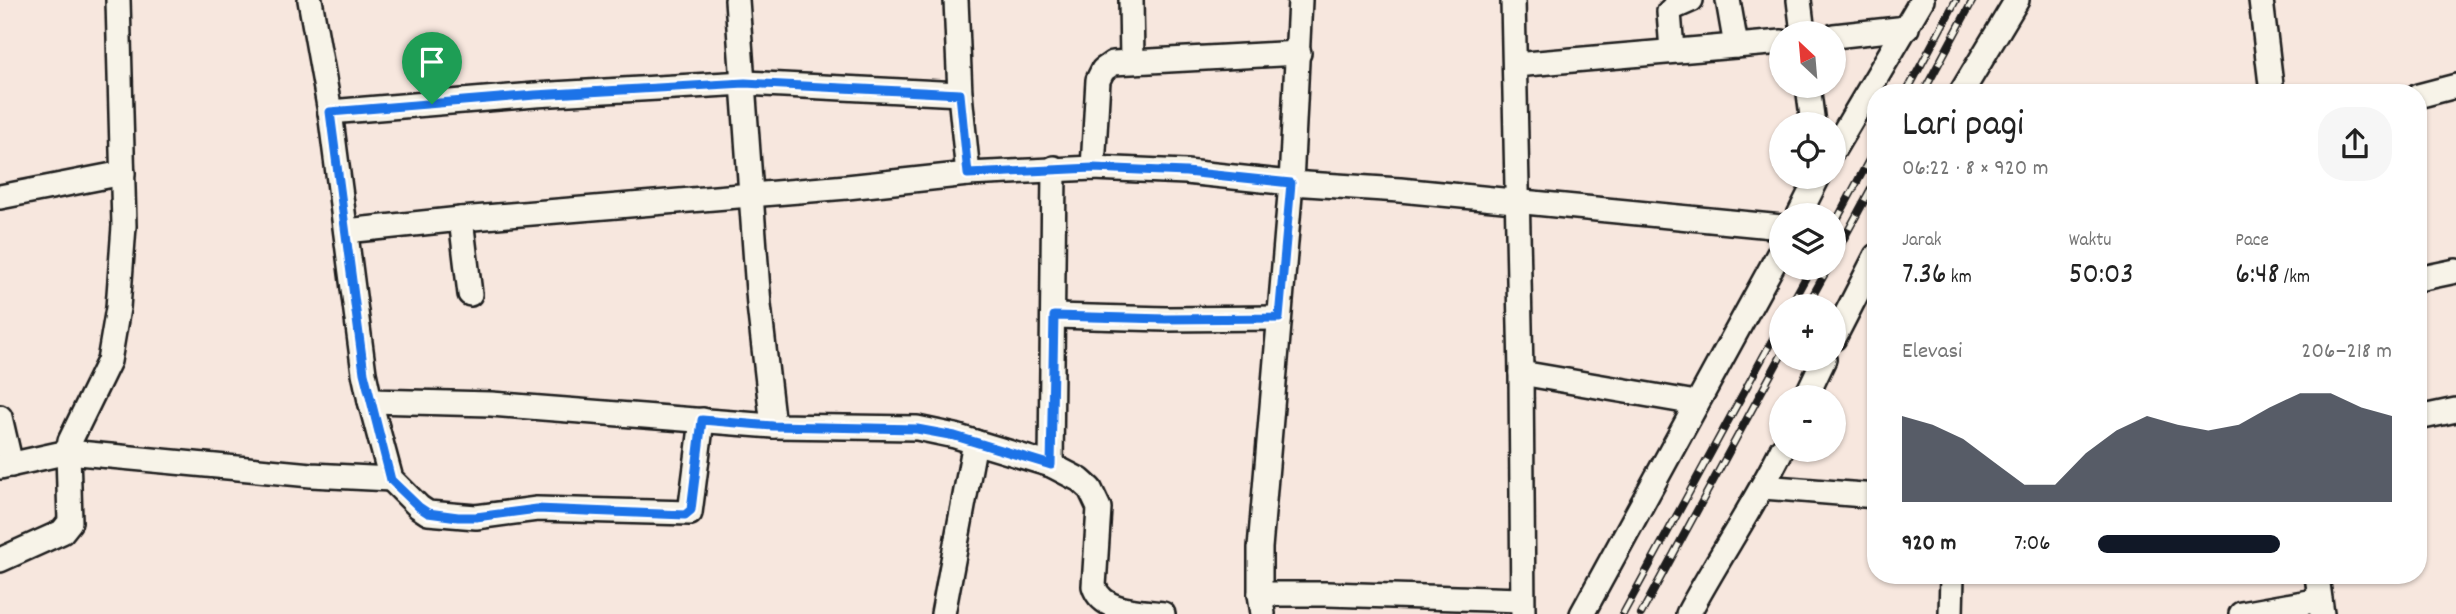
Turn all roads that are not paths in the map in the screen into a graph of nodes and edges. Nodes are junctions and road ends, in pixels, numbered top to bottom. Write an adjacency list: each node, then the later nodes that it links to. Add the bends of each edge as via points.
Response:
1 (118, 0): 35 (street)
2 (310, 0): 31 (street)
3 (737, 0): 23 (street)
4 (956, 0): 28 (street)
5 (1131, 0): 21 (street)
6 (1300, 0): 20 (street)
7 (1513, 0): 22 (street)
8 (1691, 0): 19 (street, via 1669,12)
9 (1728, 0): 18 (street)
10 (1799, 0): 14 (street)
11 (1922, 0): 15 (street)
12 (2017, 0): 25 (street)
13 (2261, 0): 26 (street)
14 (1802, 21)
15 (1907, 28): 16 (street); 24 (street)
16 (1846, 35)
17 (1769, 43): 18 (street)
18 (1736, 46): 19 (street)
19 (1672, 50): 22 (street)
20 (1299, 53): 21 (street); 37 (street)
21 (1132, 61): 34 (street, via 1113,63 1100,74)
22 (1514, 65): 40 (street)
23 (745, 83): 28 (street); 31 (street); 38 (street)
24 (1873, 84)
25 (1966, 84)
26 (2271, 84)
27 (2456, 86): 30 (street)
28 (960, 94): 36 (street)
29 (1867, 94): 32 (street)
30 (2427, 94)
31 (330, 112): 43 (street)
32 (1846, 129)
33 (1054, 168): 34 (street); 36 (street); 49 (street)
34 (1093, 168): 37 (street)
35 (122, 173): 39 (street); 61 (street, via 123,250 115,335 105,372)
36 (968, 174): 38 (street)
37 (1291, 183): 40 (street); 51 (street)
38 (751, 195): 41 (street); 59 (street)
39 (0, 197)
40 (1516, 201): 42 (street); 52 (street)
41 (461, 219): 43 (street); 48 (street)
42 (1769, 226)
43 (346, 231): 53 (street)
44 (1769, 271): 54 (street)
45 (2456, 271): 47 (street)
46 (1867, 277): 50 (street)
47 (2427, 277)
48 (470, 293)
49 (1054, 316): 51 (street); 63 (street)
50 (1846, 316)
51 (1279, 318): 71 (street, via 1260,548)
52 (1521, 373): 54 (street); 72 (street)
53 (370, 401): 58 (street, via 503,404); 65 (street)
54 (1696, 403): 76 (street)
55 (2456, 410): 56 (street)
56 (2427, 416)
57 (0, 417): 64 (street)
58 (702, 420): 59 (street); 65 (street, via 691,510 685,515 537,509 458,517 428,513)
59 (773, 426): 60 (street, via 917,429)
60 (975, 442): 63 (street); 74 (street)
61 (68, 452): 64 (street); 65 (street); 68 (street, via 70,522 62,532)
62 (1776, 462): 66 (street)
63 (1051, 465): 75 (street, via 1080,480 1096,498 1099,522 1094,586 1098,596 1113,606)
64 (5, 466)
65 (391, 480)
66 (1763, 487): 67 (street); 77 (street)
67 (1867, 495)
68 (0, 560)
69 (1952, 584): 78 (street)
70 (2318, 584): 73 (street)
71 (1262, 604): 72 (street, via 1327,594)
72 (1523, 607)
73 (2321, 607): 79 (street)
74 (943, 614)
75 (1163, 614)
76 (1582, 614)
77 (1688, 614)
78 (1951, 614)
79 (2241, 614)

